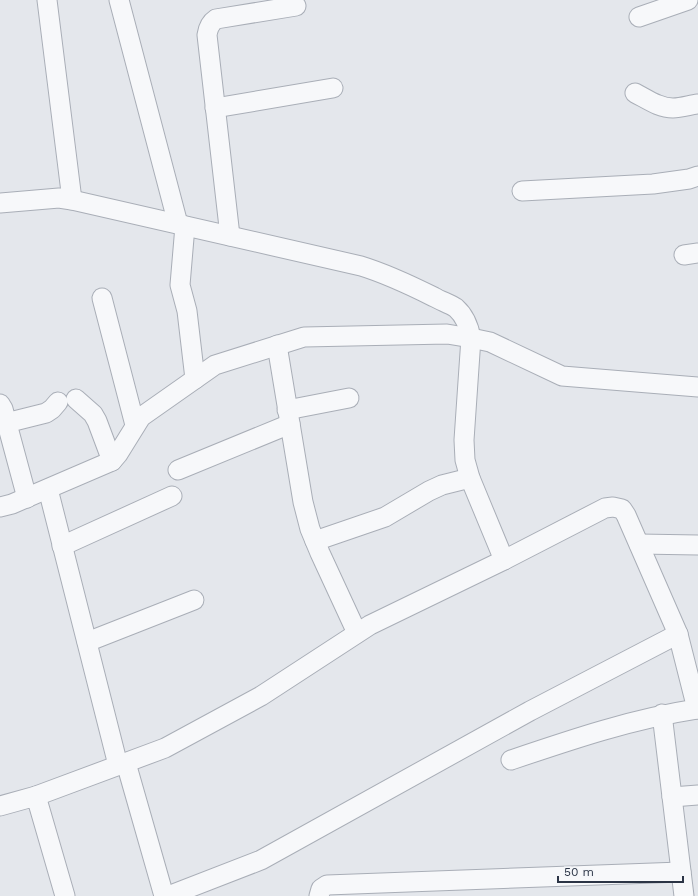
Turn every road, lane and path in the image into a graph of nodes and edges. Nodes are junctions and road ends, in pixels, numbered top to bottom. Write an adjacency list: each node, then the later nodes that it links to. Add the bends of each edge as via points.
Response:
1 (47, 0): 14 (street)
2 (119, 0): 16 (street)
3 (688, 0): 7 (street)
4 (696, 0): 5 (street)
5 (698, 3)
6 (296, 6): 11 (street, via 216,19 212,22 207,35)
7 (639, 17)
8 (333, 88): 11 (street)
9 (635, 93): 10 (street, via 667,107)
10 (698, 104)
11 (215, 108): 17 (street)
12 (698, 176): 13 (street, via 653,184)
13 (522, 191)
14 (72, 200): 15 (street, via 59,198); 16 (street)
15 (0, 203)
16 (181, 225): 17 (street); 21 (street, via 180,285 187,311)
17 (230, 236): 19 (street, via 383,273 456,308 469,327)
18 (102, 298): 27 (street)
19 (471, 338): 20 (street, via 447,334 304,337); 22 (street, via 490,342 562,376); 30 (street, via 464,440 465,460)
20 (277, 346): 21 (street, via 215,364); 25 (street)
21 (195, 379): 27 (street, via 141,417)
22 (698, 387)
23 (349, 398): 25 (street)
24 (0, 404): 26 (street)
25 (289, 417): 29 (street); 35 (street, via 304,502)
26 (6, 423): 28 (street, via 46,413 67,400 93,414); 33 (street)
27 (135, 425): 28 (street)
28 (112, 461): 31 (street)
29 (178, 470)
30 (470, 478): 35 (street, via 442,485 385,517); 39 (street)
31 (48, 489): 33 (street); 38 (street)
32 (172, 496): 38 (street)
33 (27, 498): 34 (street)
34 (0, 507)
35 (315, 541): 41 (street)
36 (639, 544): 37 (street); 39 (street, via 622,509 613,507 605,508); 42 (street)
37 (698, 545)
38 (62, 546): 43 (street)
39 (504, 560): 41 (street)
40 (194, 600): 43 (street)
41 (358, 633): 47 (street, via 261,696 165,748)
42 (678, 634): 44 (street); 55 (street, via 530,711 261,860)
43 (87, 642): 47 (street)
44 (697, 709): 45 (street)
45 (662, 714): 46 (street, via 588,734); 50 (street)
46 (511, 760)
47 (122, 764): 49 (street); 54 (street)
48 (698, 795): 50 (street)
49 (36, 796): 51 (street); 53 (street)
50 (672, 797): 52 (street)
51 (0, 806)
52 (681, 872): 56 (street, via 327,885 321,889); 57 (street)
53 (64, 896)
54 (164, 896)
55 (168, 896)
56 (318, 896)
57 (684, 896)

